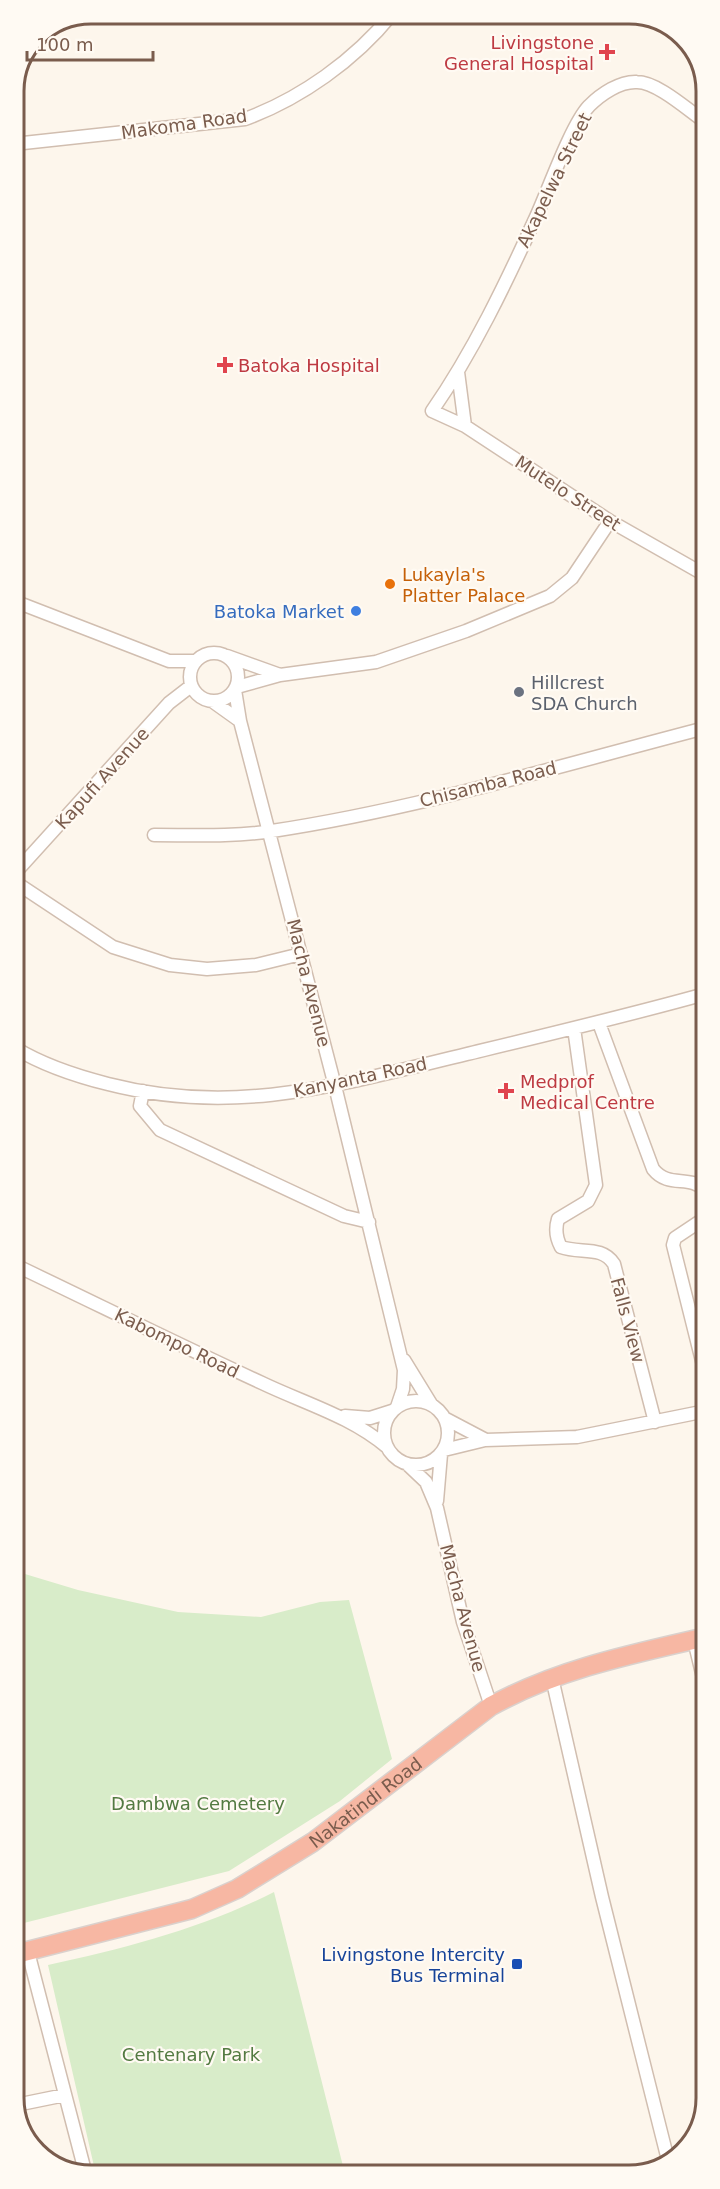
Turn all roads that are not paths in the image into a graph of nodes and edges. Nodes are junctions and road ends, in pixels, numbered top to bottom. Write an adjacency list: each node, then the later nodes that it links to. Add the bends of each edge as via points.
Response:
1 (383, 24): 3 (street, Makoma Road, via 334,68 274,108 245,119)
2 (696, 115): 4 (street, Akapelwa Street, via 669,96 637,82 615,87 589,106)
3 (24, 143)
4 (459, 372): 5 (street, Akapelwa Street); 6 (street)
5 (432, 411): 6 (street, Mutelo Street)
6 (465, 426): 7 (street, Mutelo Street)
7 (610, 521): 8 (street, Mutelo Street); 13 (street, via 572,578 550,596 376,663)
8 (696, 570)
9 (24, 605): 11 (street)
10 (224, 655): 12 (street, via 210,653); 13 (street); 15 (street, via 238,672)
11 (169, 661): 12 (street); 14 (street)
12 (196, 661): 14 (street, via 190,674)
13 (280, 675): 15 (street)
14 (191, 684): 16 (street, via 204,699); 21 (street, Kapufi Avenue)
15 (236, 688): 16 (street, via 221,700); 17 (street, Macha Avenue)
16 (213, 701): 17 (street)
17 (240, 721): 19 (street, Macha Avenue)
18 (696, 730): 19 (street, Chisamba Road, via 401,806)
19 (270, 831): 20 (street, Chisamba Road); 23 (street, Macha Avenue)
20 (154, 835)
21 (24, 863)
22 (24, 888): 23 (street, via 113,947 170,965 217,968)
23 (301, 954): 28 (street, Macha Avenue)
24 (696, 996): 25 (street, Kanyanta Road)
25 (599, 1023): 26 (street, Kanyanta Road); 30 (street, via 653,1169 667,1181)
26 (574, 1028): 28 (street, Kanyanta Road); 41 (street, Falls View, via 596,1185 588,1202 558,1219 558,1241 567,1250 608,1255 614,1264)
27 (24, 1052): 29 (street, Kanyanta Road, via 76,1076)
28 (335, 1086): 29 (street, Kanyanta Road, via 241,1099 177,1098); 31 (street, Macha Avenue)
29 (143, 1091): 31 (street, via 140,1106 160,1130 344,1216)
30 (696, 1184)
31 (369, 1221): 35 (street, Macha Avenue)
32 (696, 1224): 34 (street, via 675,1238 673,1245)
33 (24, 1269): 39 (street, Kabompo Road, via 265,1385)
34 (696, 1337)
35 (399, 1351): 36 (street, Macha Avenue); 37 (street, Macha Avenue, via 404,1380)
36 (431, 1404): 37 (street, via 410,1401); 40 (street)
37 (394, 1409): 39 (street, Kabompo Road, via 370,1418); 43 (street, via 384,1431)
38 (696, 1413): 41 (street)
39 (341, 1416): 43 (street, Kabompo Road)
40 (446, 1419): 42 (street); 44 (street, via 449,1429)
41 (655, 1422): 42 (street, via 577,1437)
42 (485, 1440): 44 (street)
43 (387, 1448): 45 (street)
44 (443, 1452): 45 (street, via 428,1464); 46 (street, Macha Avenue)
45 (407, 1464): 46 (street, Macha Avenue, via 426,1482)
46 (437, 1508): 49 (street, Macha Avenue, via 463,1622)
47 (696, 1639): 48 (highway, Nakatindi Road, via 580,1667)
48 (552, 1678): 49 (highway, Nakatindi Road); 54 (street)
49 (491, 1706): 50 (highway, Nakatindi Road, via 313,1842 237,1889 192,1909)
50 (24, 1952)
51 (24, 1960): 52 (street)
52 (65, 2095): 53 (street); 55 (street)
53 (25, 2103)
54 (666, 2154)
55 (83, 2165)

